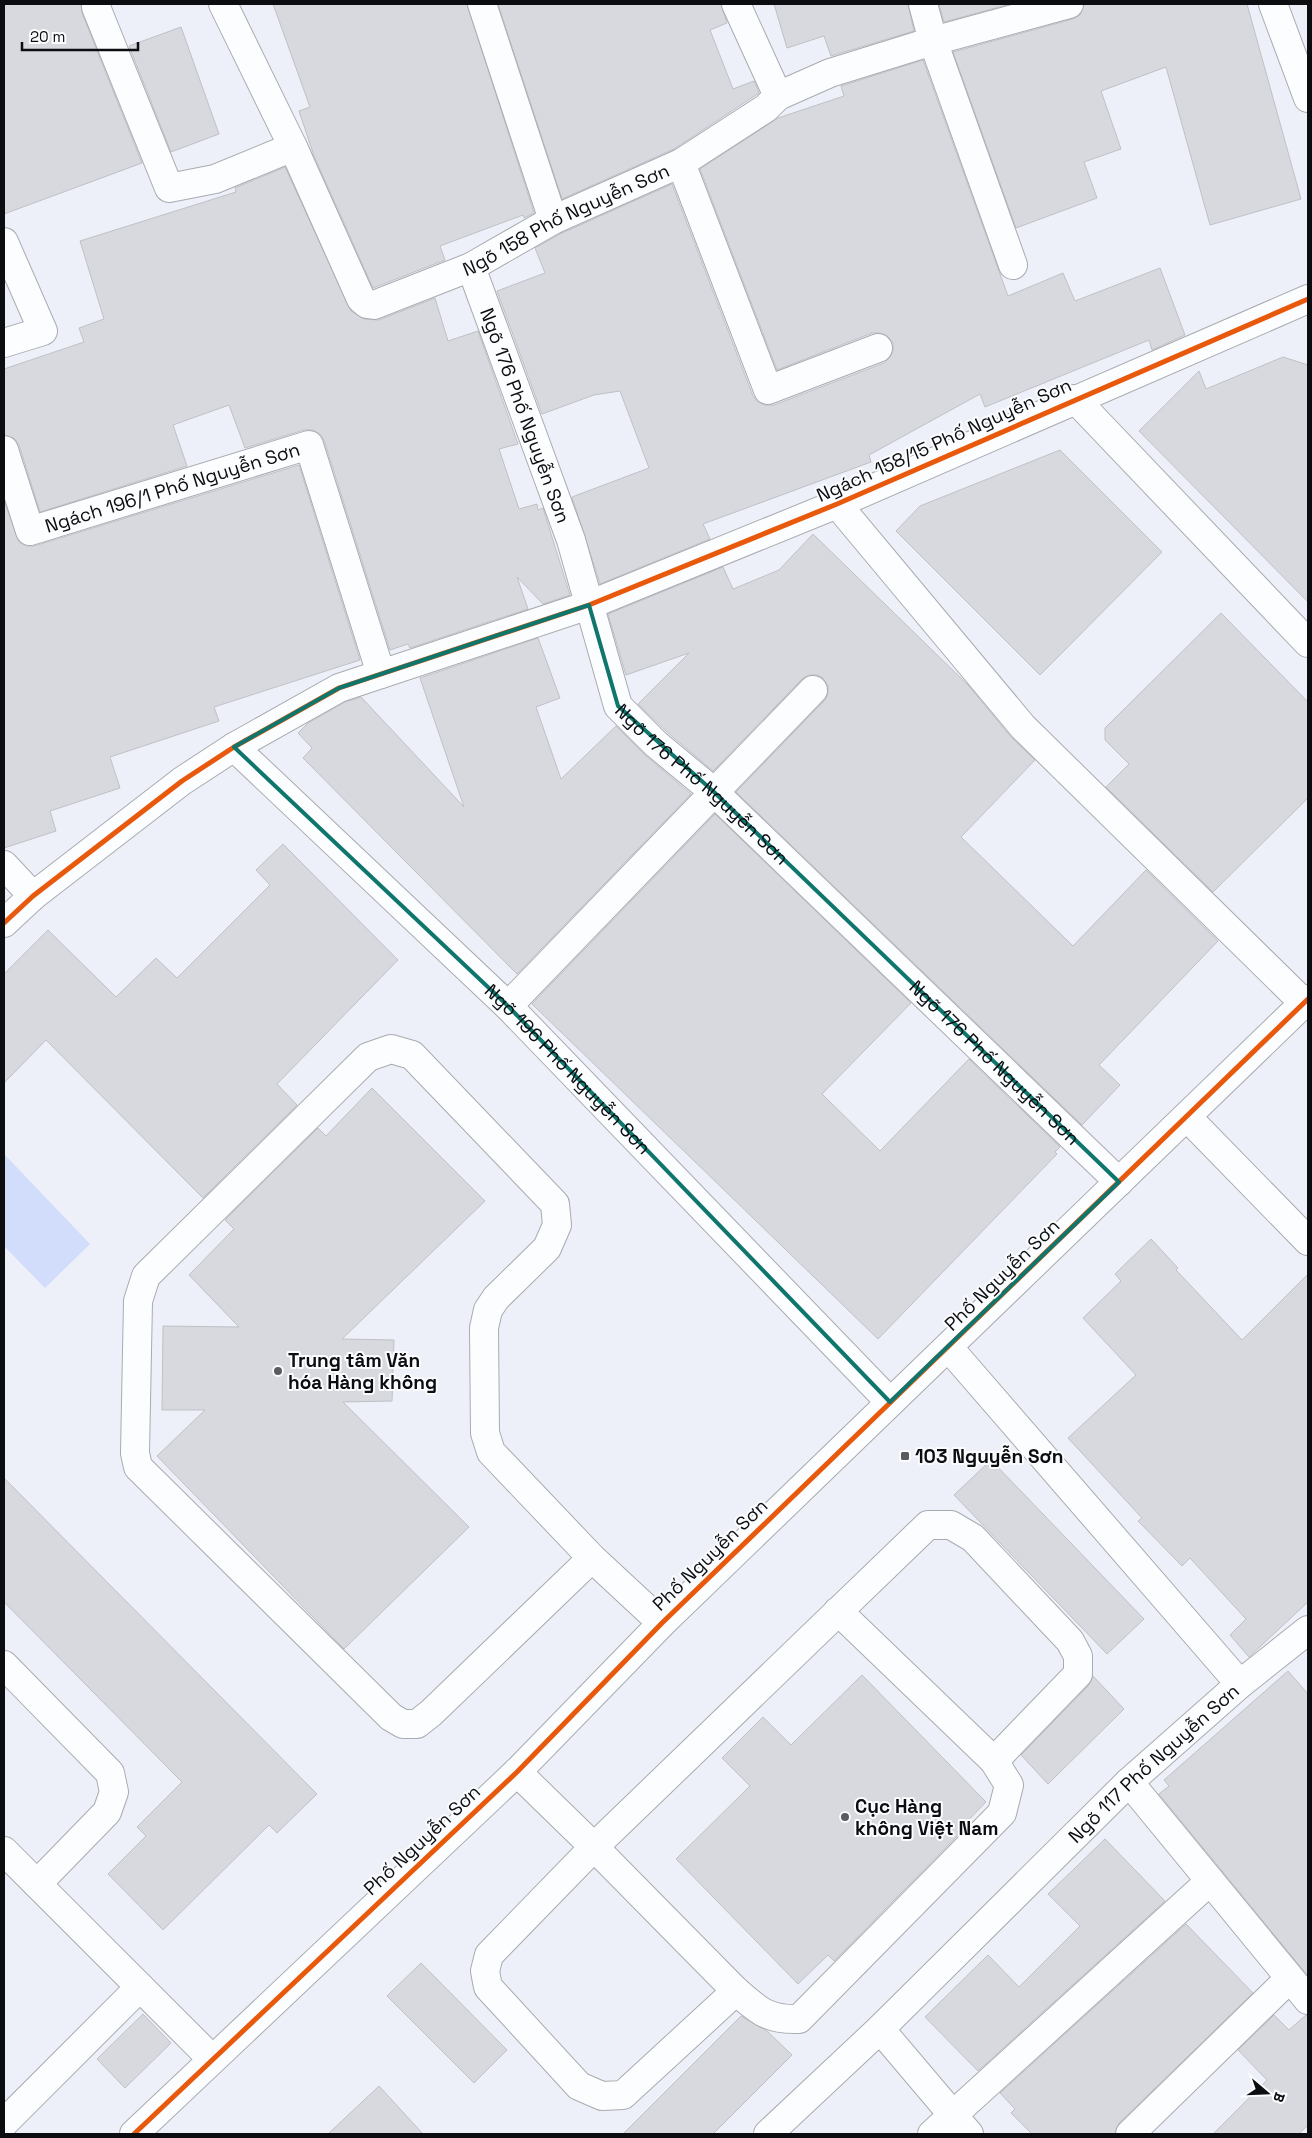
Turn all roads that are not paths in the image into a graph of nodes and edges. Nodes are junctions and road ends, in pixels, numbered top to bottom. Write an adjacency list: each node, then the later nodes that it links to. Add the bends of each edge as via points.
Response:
1 (223, 4): 12 (street, Ngõ 158 Phố Nguyễn Sơn)
2 (482, 4): 14 (street)
3 (736, 4): 10 (street)
4 (923, 4): 8 (street)
5 (1068, 4): 8 (street, Ngõ 158 Phố Nguyễn Sơn)
6 (1273, 4): 9 (street)
7 (96, 7): 12 (street, via 169,188 215,179)
8 (933, 41): 10 (street, Ngõ 158 Phố Nguyễn Sơn, via 830,73); 16 (street)
9 (1300, 50): 11 (street)
10 (778, 96): 13 (street, Ngõ 158 Phố Nguyễn Sơn, via 766,108)
11 (1308, 98)
12 (293, 147): 17 (street, Ngõ 158 Phố Nguyễn Sơn, via 361,299 367,304 374,305)
13 (680, 163): 14 (street, Ngõ 158 Phố Nguyễn Sơn); 20 (street, via 768,390)
14 (553, 220): 17 (street, Ngõ 158 Phố Nguyễn Sơn)
15 (4, 242): 19 (street, via 43,331)
16 (1013, 265)
17 (471, 267): 24 (street, Ngõ 176 Phố Nguyễn Sơn, via 571,540)
18 (1308, 299): 21 (street, Ngách 158/15 Phố Nguyễn Sơn)
19 (4, 343)
20 (878, 348)
21 (1074, 400): 23 (street, Ngách 158/15 Phố Nguyễn Sơn); 25 (street)
22 (4, 450): 26 (street, Ngách 196/1 Phố Nguyễn Sơn, via 30,531 309,445)
23 (837, 504): 24 (street, Ngách 158/15 Phố Nguyễn Sơn); 33 (street, via 1023,727)
24 (589, 605): 26 (street, Ngách 158/15 Phố Nguyễn Sơn); 29 (street, Ngõ 176 Phố Nguyễn Sơn, via 618,706 656,744)
25 (1308, 643)
26 (382, 674): 28 (street, Ngách 158/15 Phố Nguyễn Sơn, via 339,688)
27 (813, 690): 29 (street)
28 (234, 747): 31 (street, Ngách 158/15 Phố Nguyễn Sơn, via 182,781); 34 (street, Ngõ 196 Phố Nguyễn Sơn)
29 (714, 792): 34 (street); 36 (street, Ngõ 176 Phố Nguyễn Sơn)
30 (4, 865): 31 (street)
31 (33, 896): 32 (street, Ngách 158/15 Phố Nguyễn Sơn)
32 (4, 923)
33 (1306, 1001): 35 (street, Phố Nguyễn Sơn)
34 (508, 1006): 39 (street, Ngõ 196 Phố Nguyễn Sơn)
35 (1187, 1117): 36 (street, Phố Nguyễn Sơn); 37 (street)
36 (1119, 1182): 38 (street, Phố Nguyễn Sơn)
37 (1308, 1241)
38 (948, 1348): 39 (street, Phố Nguyễn Sơn); 45 (street, Ngõ 117 Phố Nguyễn Sơn)
39 (890, 1402): 42 (street, Phố Nguyễn Sơn)
40 (592, 1558): 40 (street, via 490,1452 485,1433 484,1328 488,1310 547,1248 557,1225 555,1204 412,1055 391,1049 368,1056 146,1276 138,1301 135,1453 138,1467 384,1710 403,1724 416,1724 431,1713); 42 (street)
41 (838, 1611): 46 (street); 46 (street, via 928,1525 951,1525 973,1538 1070,1641 1078,1656 1078,1674); 49 (street)
42 (662, 1623): 47 (street, Phố Nguyễn Sơn)
43 (1308, 1630): 45 (street)
44 (4, 1665): 52 (street, via 110,1774 114,1792 107,1812)
45 (1240, 1684): 48 (street, Ngõ 117 Phố Nguyễn Sơn)
46 (994, 1762): 55 (street, via 1009,1785 1002,1813 799,2019 780,2020 759,2010)
47 (516, 1772): 49 (street); 58 (street, Phố Nguyễn Sơn)
48 (1129, 1782): 51 (street); 57 (street, Ngõ 117 Phố Nguyễn Sơn)
49 (594, 1846): 55 (street); 55 (street, via 489,1955 485,1971 488,1987 579,2086 602,2096 623,2095)
50 (4, 1851): 52 (street)
51 (1210, 1881): 53 (street); 60 (street)
52 (37, 1884): 54 (street)
53 (1289, 1979): 56 (street); 64 (street)
54 (140, 1987): 58 (street); 59 (street)
55 (736, 1991)
56 (1308, 2000)
57 (880, 2029): 60 (street); 62 (street, Ngõ 117 Phố Nguyễn Sơn)
58 (212, 2058): 61 (street, Phố Nguyễn Sơn)
59 (4, 2123)
60 (962, 2125): 63 (street)
61 (134, 2134)
62 (768, 2134)
63 (932, 2134)
64 (1130, 2134)

